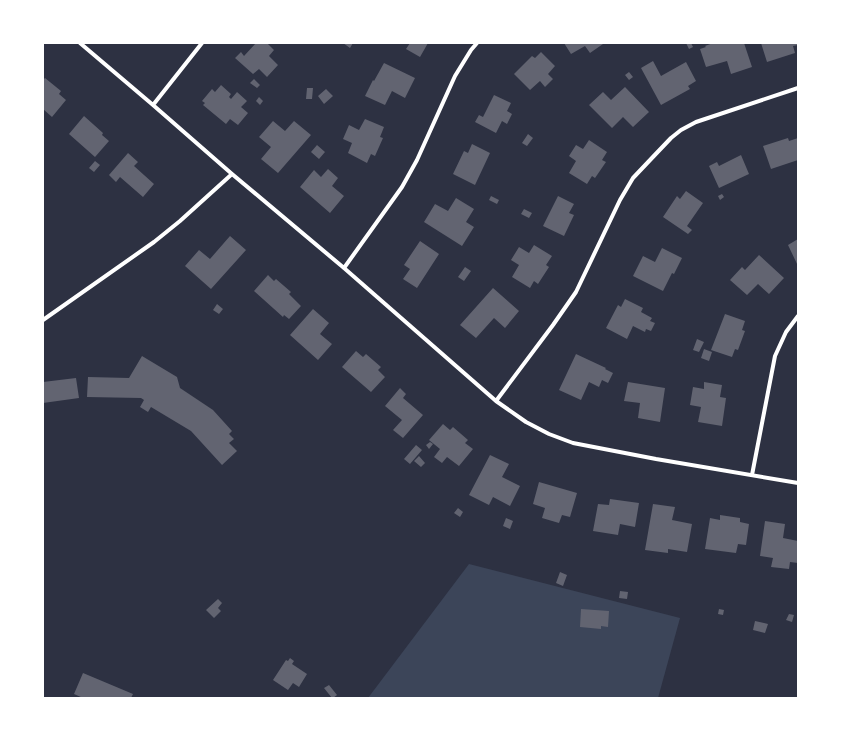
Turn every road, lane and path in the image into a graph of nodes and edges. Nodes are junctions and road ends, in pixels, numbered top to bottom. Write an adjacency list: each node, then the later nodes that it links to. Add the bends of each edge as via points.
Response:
1 (80, 43): 5 (street)
2 (202, 43): 5 (street)
3 (477, 43): 7 (street, via 455,76 417,160 402,186)
4 (798, 88): 10 (street, via 696,122 676,134 650,159 633,178 620,200 576,292)
5 (153, 105): 6 (street)
6 (232, 174): 7 (street); 9 (street, via 154,242)
7 (344, 268): 10 (street)
8 (798, 316): 11 (street, via 786,332 775,356)
9 (43, 320)
10 (496, 401): 11 (street, via 532,425 572,443)
11 (752, 475): 12 (street)
12 (798, 483)

